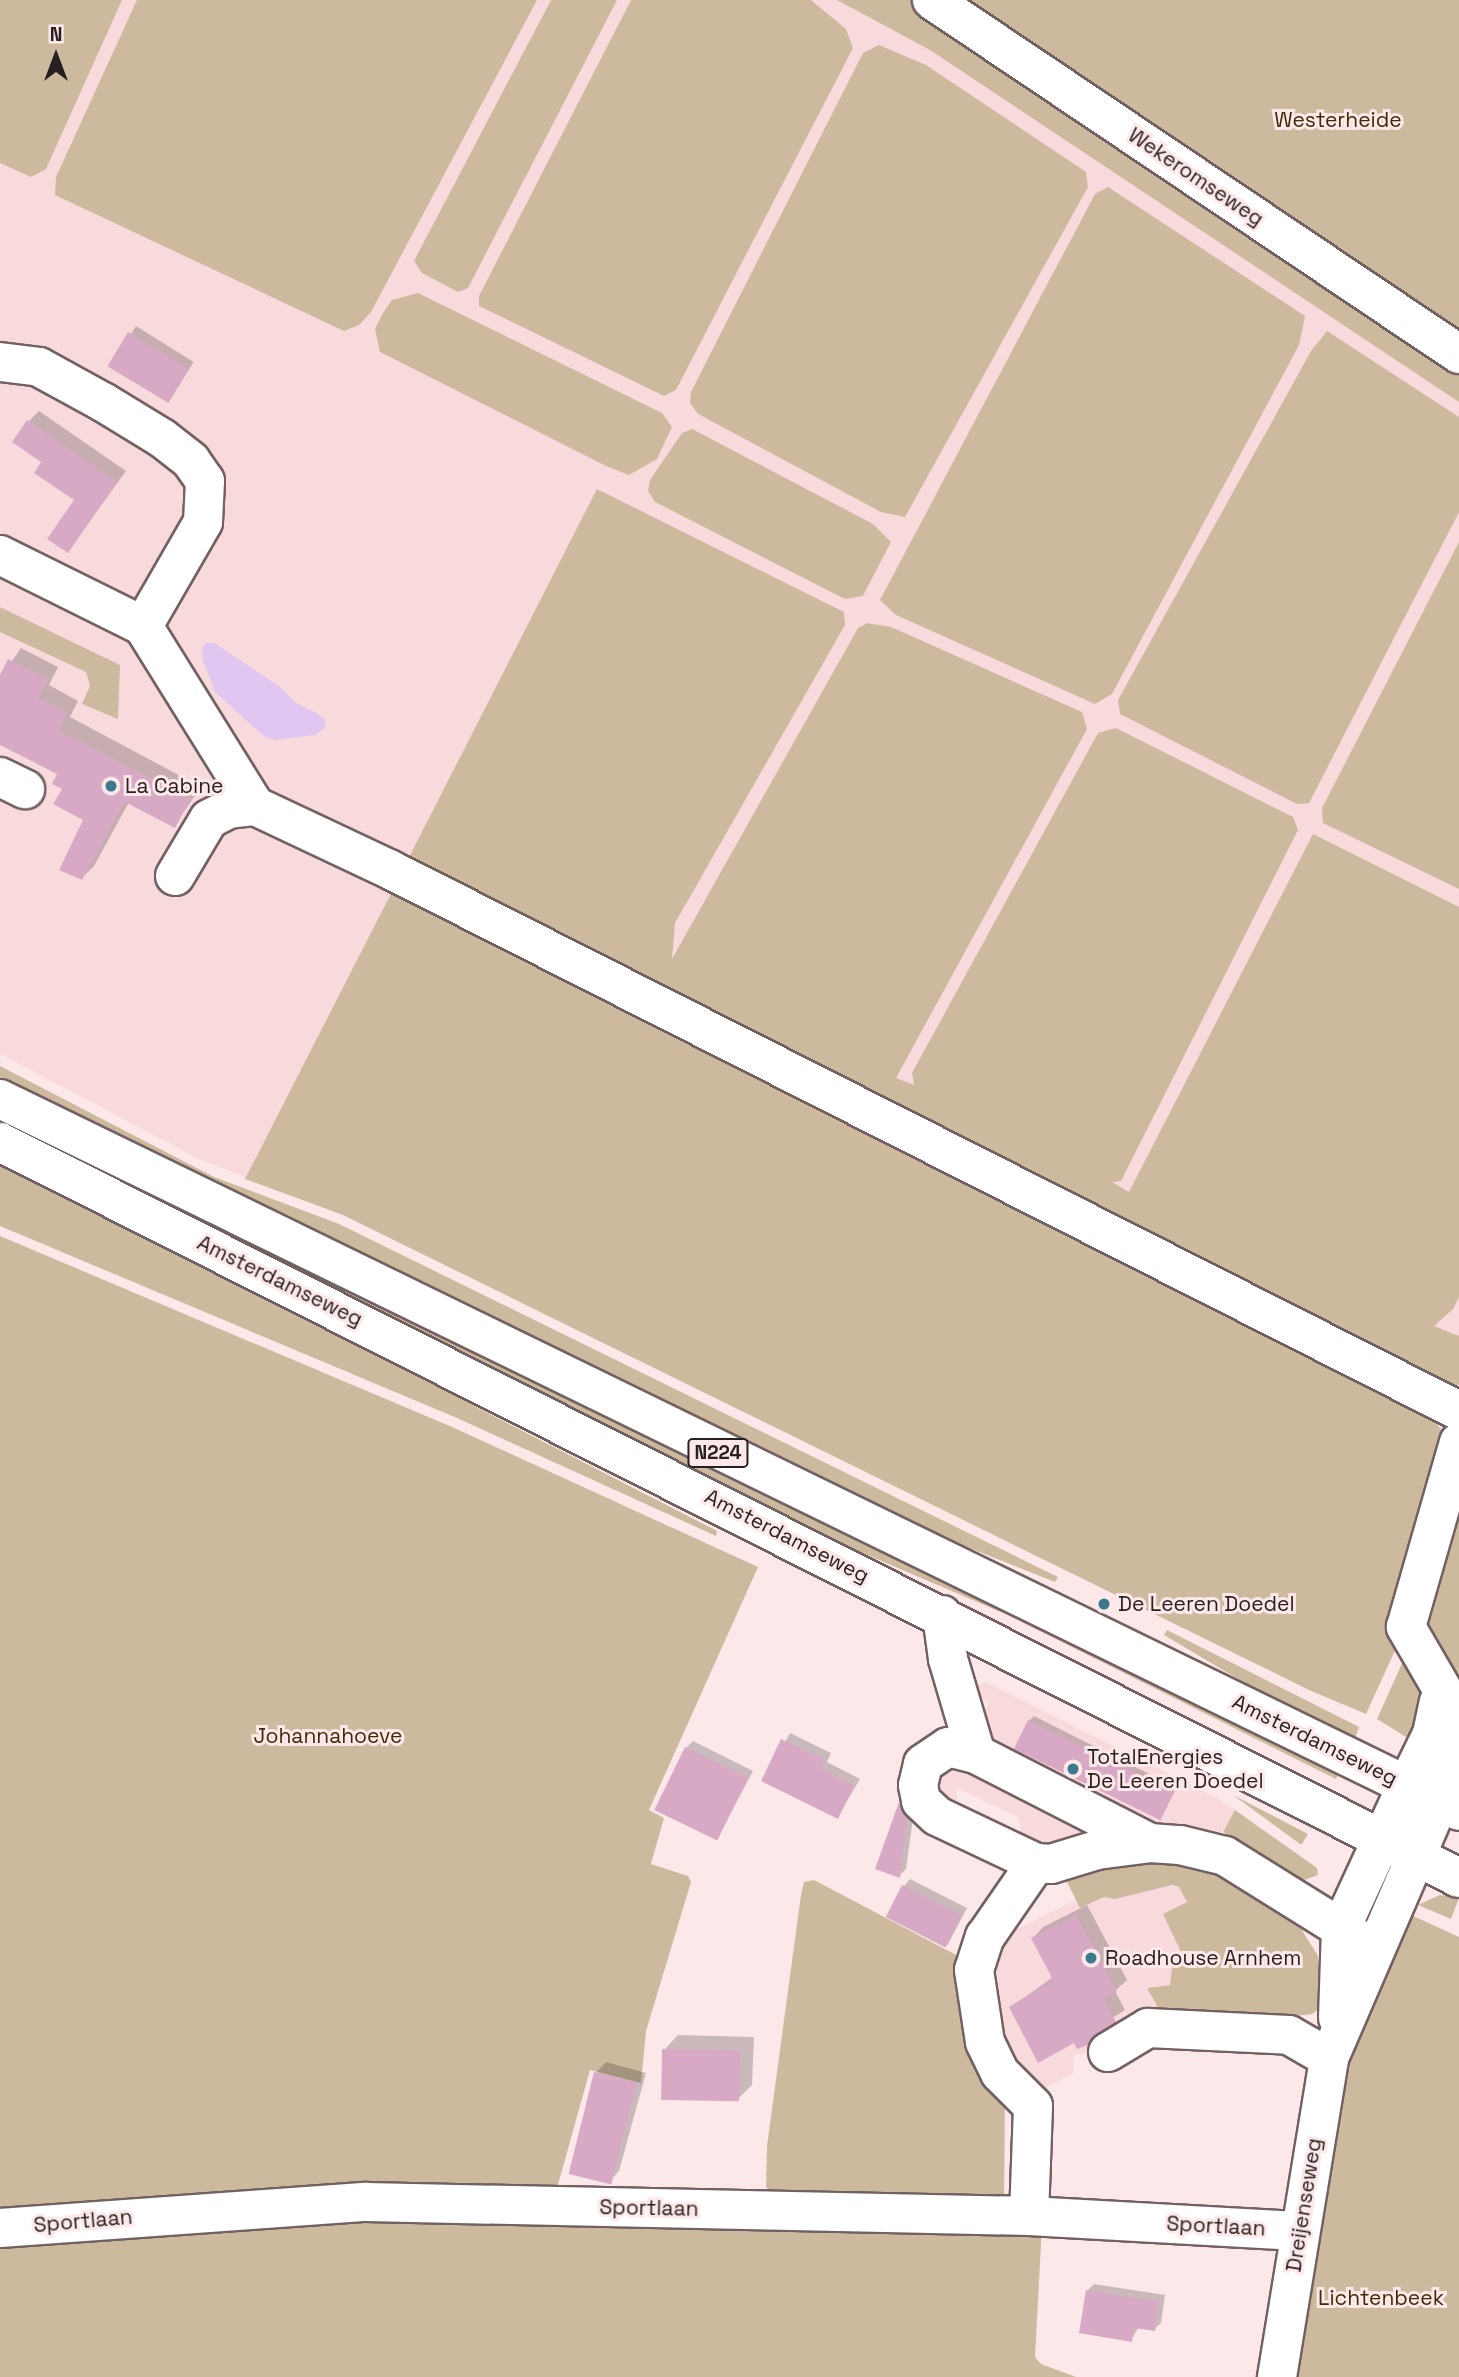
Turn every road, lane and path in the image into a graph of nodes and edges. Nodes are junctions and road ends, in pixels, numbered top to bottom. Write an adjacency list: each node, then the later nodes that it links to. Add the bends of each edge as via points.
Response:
1 (932, 0): 2 (main road, Wekeromseweg)
2 (1459, 354)
3 (0, 362): 5 (main road, via 39,367 103,402 162,438 191,461 205,481 203,522)
4 (0, 555): 5 (main road)
5 (143, 626): 6 (main road)
6 (255, 806): 7 (main road, via 229,809 209,818); 10 (main road, via 391,870)
7 (174, 876)
8 (0, 1099): 14 (main road, Amsterdamseweg / N224, via 682,1436)
9 (0, 1142): 12 (main road, Amsterdamseweg / N224)
10 (1459, 1411)
11 (1459, 1442): 14 (main road, via 1406,1627 1417,1652 1442,1686 1453,1724 1453,1748)
12 (942, 1615): 13 (main road, via 948,1659); 15 (main road, Amsterdamseweg / N224)
13 (976, 1754): 16 (main road); 18 (main road, via 962,1747 936,1753 919,1775 921,1801 937,1816)
14 (1435, 1798): 15 (main road, Dreijenseweg); 17 (main road, Dreijenseweg)
15 (1380, 1837): 17 (main road, Amsterdamseweg / N224); 20 (main road, Dreijenseweg)
16 (1150, 1843): 18 (main road); 20 (main road, via 1180,1844 1225,1857)
17 (1418, 1856): 19 (main road, Amsterdamseweg / N224); 21 (main road, Dreijenseweg)
18 (1036, 1863): 24 (main road, via 985,1937 974,1970 985,2042 1000,2073 1033,2106)
19 (1459, 1878)
20 (1341, 1928): 21 (main road); 22 (main road, Dreijenseweg)
21 (1375, 1950): 22 (main road, Dreijenseweg)
22 (1333, 2046): 23 (main road, via 1289,2035 1148,2028); 26 (main road, Dreijenseweg)
23 (1108, 2052)
24 (1029, 2216): 25 (main road, Sportlaan, via 366,2202); 26 (main road, Sportlaan)
25 (0, 2228)
26 (1298, 2231): 27 (main road, Dreijenseweg)
27 (1277, 2377)

